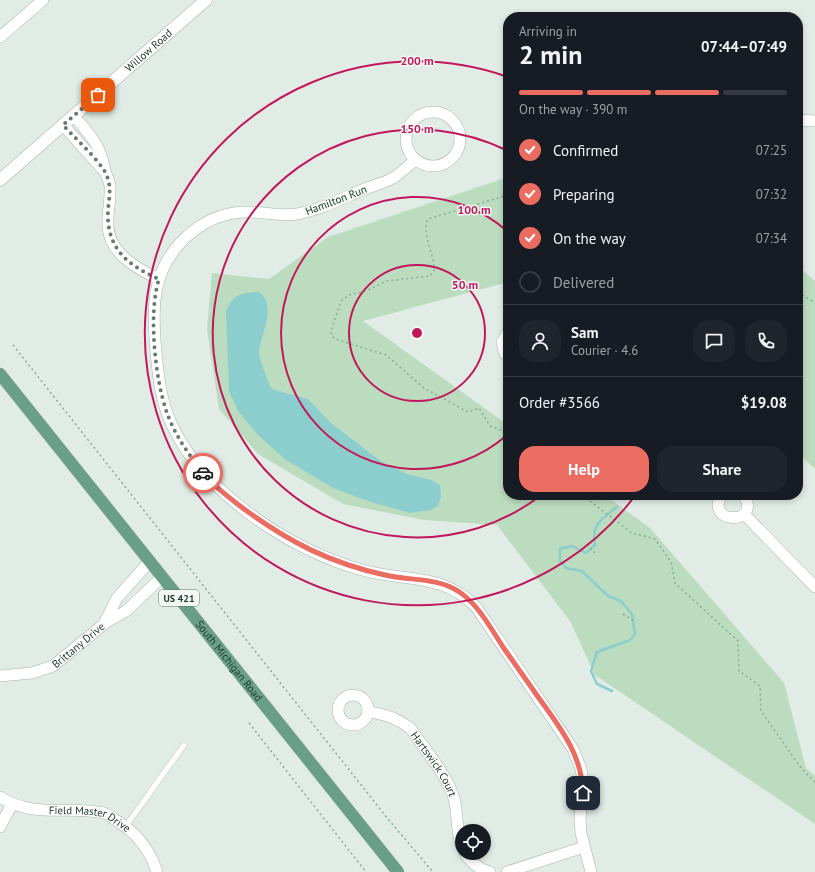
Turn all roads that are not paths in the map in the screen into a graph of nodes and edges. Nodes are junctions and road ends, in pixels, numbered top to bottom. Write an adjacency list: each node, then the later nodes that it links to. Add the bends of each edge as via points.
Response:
1 (43, 0): 3 (street)
2 (206, 0): 4 (street, Willow Road)
3 (0, 37)
4 (74, 116): 7 (street, Willow Road); 9 (street, via 98,146)
5 (803, 120): 6 (street)
6 (815, 121)
7 (63, 125): 9 (street); 10 (street, Willow Road)
8 (415, 160): 8 (street, via 432,166 450,160 459,144 459,135 451,119 435,112 423,115 412,122 408,129 406,146); 11 (street, Hamilton Run, via 392,178 312,211 295,215 243,212 207,221 185,238 170,255)
9 (106, 173): 11 (street, via 110,185 108,228 113,241 131,264)
10 (0, 180)
11 (159, 279): 28 (street, Hamilton Run, via 155,291 154,316 161,393 167,414 192,459 225,494 267,526 303,548 361,570 387,576 434,581 447,585 466,597 484,618 573,749 583,781 580,820)
12 (0, 374): 16 (main road, South Michigan Road / US 421)
13 (720, 500): 15 (street, via 718,507 723,514 731,518)
14 (746, 500): 15 (street, via 748,505)
15 (744, 514): 18 (street)
16 (150, 561): 17 (main road, South Michigan Road / US 421); 19 (street, Brittany Drive, via 117,598)
17 (162, 577): 19 (street, via 126,611); 31 (main road, South Michigan Road / US 421)
18 (815, 587)
19 (104, 624): 20 (street, Brittany Drive, via 53,666 32,673)
20 (0, 676)
21 (368, 712): 25 (street, Hartswick Court, via 384,714 411,729 448,784 456,806)
22 (184, 745): 26 (lane)
23 (0, 796): 24 (street, Field Master Drive)
24 (12, 804): 26 (street, Field Master Drive, via 40,811 73,810 105,813); 27 (street)
25 (457, 824)
26 (126, 826): 30 (street, Field Master Drive, via 152,856)
27 (0, 827)
28 (584, 847): 33 (street); 34 (street, Hamilton Run)
29 (470, 860): 32 (street)
30 (157, 872)
31 (398, 872)
32 (490, 872)
33 (507, 872)
34 (591, 872)

